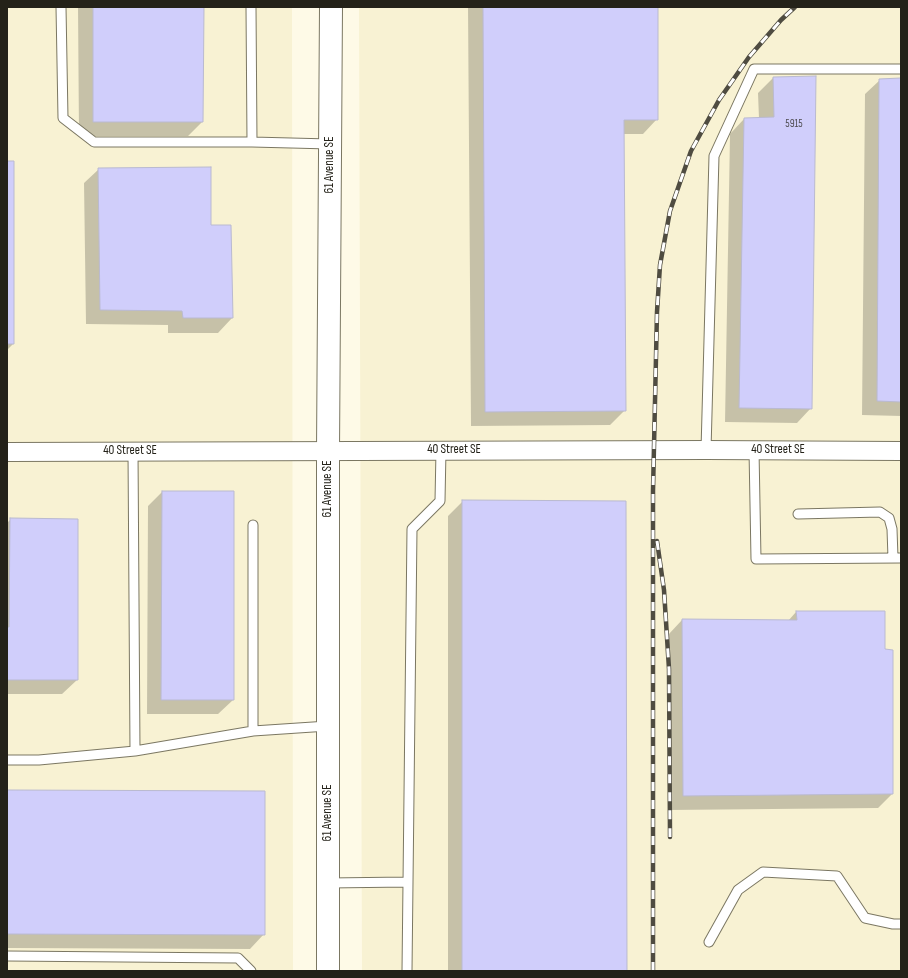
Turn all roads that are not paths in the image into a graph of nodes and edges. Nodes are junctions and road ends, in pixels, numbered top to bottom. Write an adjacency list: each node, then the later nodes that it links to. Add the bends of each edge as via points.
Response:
1 (61, 7): 5 (lane, via 63,118 94,142)
2 (251, 7): 5 (lane)
3 (331, 7): 6 (street, 61 Avenue SE)
4 (901, 69): 9 (lane, via 754,69 714,156)
5 (252, 142): 6 (lane)
6 (331, 144): 7 (street, 61 Avenue SE)
7 (328, 450): 8 (street, 40 Street SE); 11 (street, 40 Street SE); 17 (street, 61 Avenue SE)
8 (441, 450): 9 (street, 40 Street SE); 21 (lane, via 440,501 412,529)
9 (706, 450): 10 (street, 40 Street SE)
10 (754, 450): 12 (street, 40 Street SE); 16 (lane, via 756,559)
11 (133, 451): 13 (street, 40 Street SE); 19 (lane)
12 (901, 451)
13 (7, 452)
14 (798, 514): 16 (lane, via 880,512 889,518)
15 (253, 525): 18 (lane)
16 (897, 558)
17 (328, 726): 18 (lane); 22 (street, 61 Avenue SE)
18 (253, 731): 19 (lane)
19 (135, 751): 20 (lane, via 39,760)
20 (7, 760)
21 (408, 882): 22 (lane); 28 (lane)
22 (328, 883): 27 (street, 61 Avenue SE)
23 (901, 924): 24 (lane, via 865,918 837,876 763,872 738,890)
24 (709, 942)
25 (7, 956): 26 (lane, via 238,958)
26 (251, 971)
27 (328, 971)
28 (407, 971)

